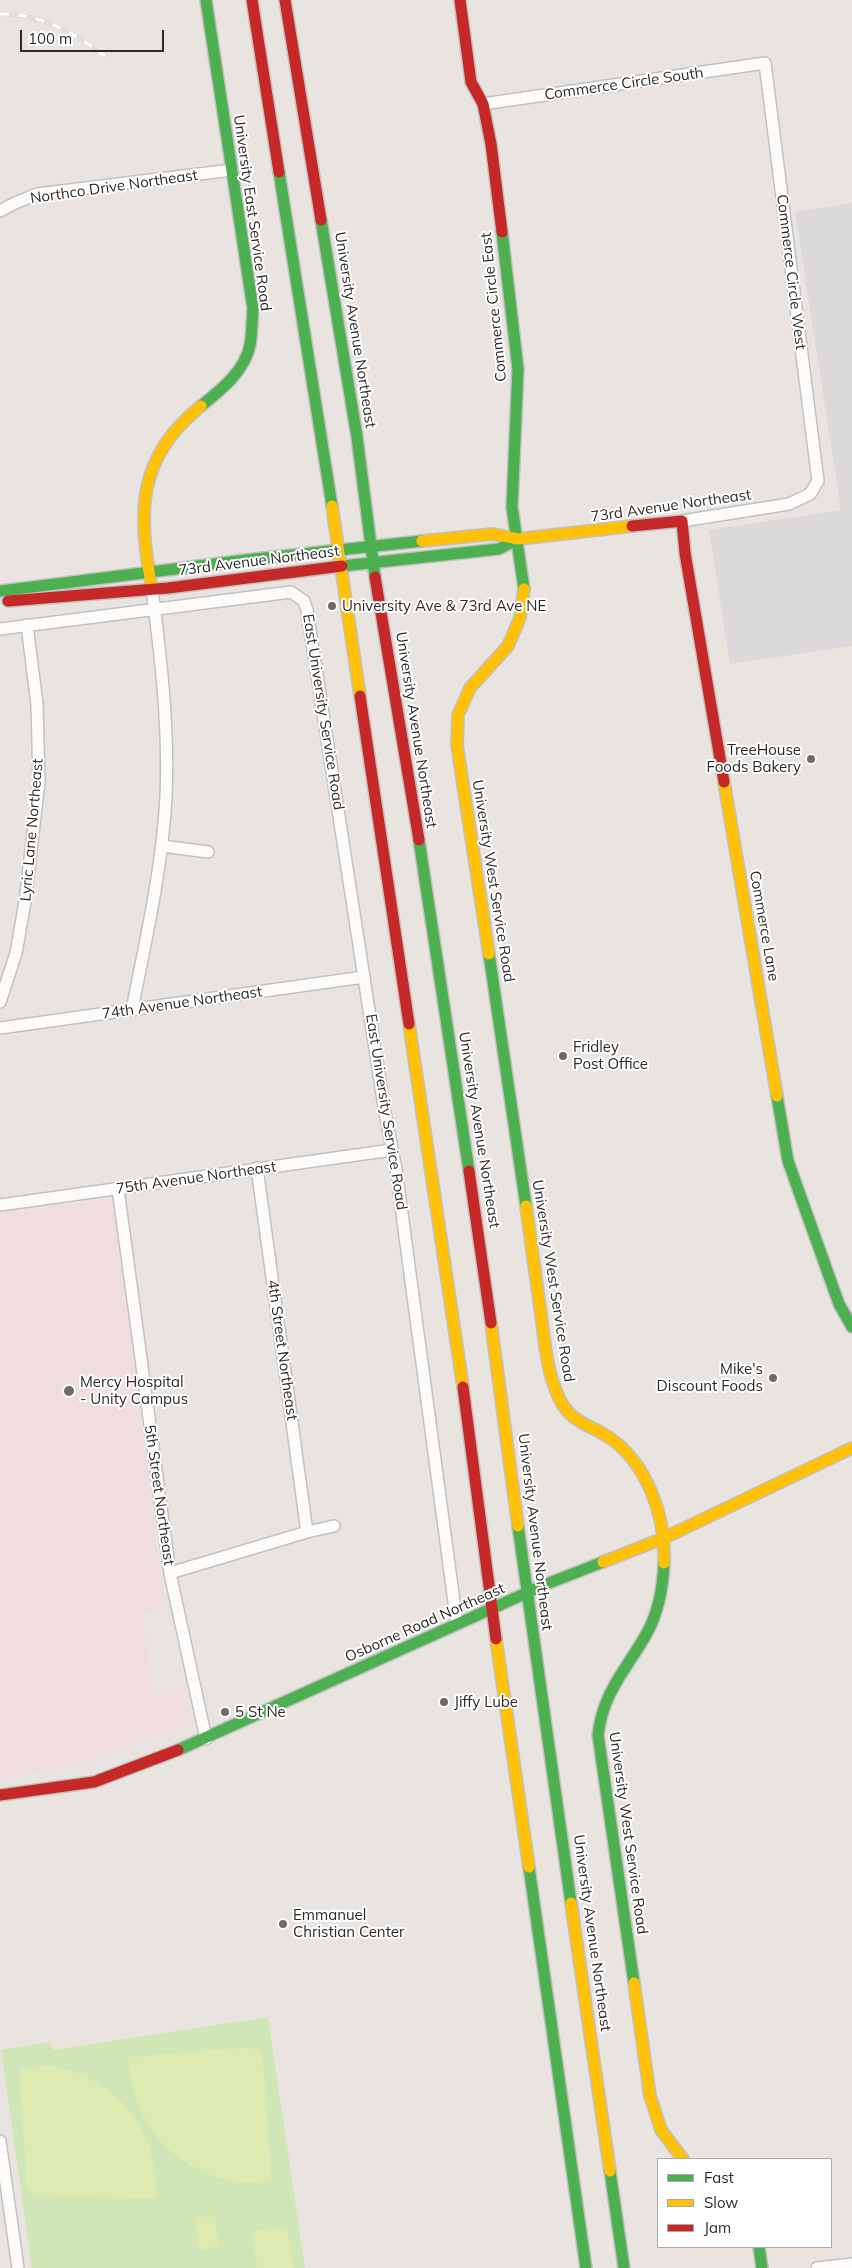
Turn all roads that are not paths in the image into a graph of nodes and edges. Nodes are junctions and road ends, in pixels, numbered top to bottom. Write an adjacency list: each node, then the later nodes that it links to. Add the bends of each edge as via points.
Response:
1 (206, 0): 7 (street, University East Service Road)
2 (252, 0): 13 (street)
3 (285, 0): 12 (street, University Avenue Northeast, via 322,214)
4 (460, 0): 6 (street, Commerce Circle East, via 472,82)
5 (765, 63): 6 (street, Commerce Circle South); 9 (street, Commerce Circle West)
6 (483, 104): 11 (street, Commerce Circle East, via 491,144 518,369 512,507)
7 (232, 170): 8 (street, Northco Drive Northeast, via 37,194); 16 (street, University East Service Road, via 253,309 250,346 240,368 220,390 185,419 162,447 150,473 145,499 144,545)
8 (0, 212)
9 (818, 481): 10 (street, 73rd Avenue Northeast, via 810,494 789,504)
10 (682, 521): 11 (street, 73rd Avenue Northeast); 33 (street, Commerce Lane, via 788,1160 838,1304)
11 (518, 539): 12 (street, 73rd Avenue Northeast, via 493,534); 14 (street, 73rd Avenue Northeast, via 499,549); 37 (street, University West Service Road, via 524,590 520,618 508,646 470,688 458,715 457,745 511,1095 548,1368 557,1397 573,1418 608,1437 640,1467 650,1486)
12 (372, 547): 13 (street, 73rd Avenue Northeast); 14 (street, University Avenue Northeast)
13 (338, 551): 15 (street); 16 (street, 73rd Avenue Northeast)
14 (374, 563): 15 (street, 73rd Avenue Northeast); 39 (street, University Avenue Northeast, via 482,1254)
15 (341, 566): 17 (street, 73rd Avenue Northeast); 40 (street, via 458,1349)
16 (150, 572): 17 (street, University East Service Road); 18 (street, 73rd Avenue Northeast)
17 (152, 590): 19 (street, 73rd Avenue Northeast); 20 (street)
18 (0, 591)
19 (0, 602)
20 (154, 610): 21 (street); 23 (street, via 164,690 166,741); 25 (street, East University Service Road, via 291,592 304,601)
21 (27, 625): 22 (street); 26 (street, Lyric Lane Northeast, via 37,704 39,782 26,902 16,953)
22 (0, 629)
23 (162, 846): 24 (street); 27 (street)
24 (208, 852)
25 (364, 977): 27 (street, 74th Avenue Northeast); 29 (street, East University Service Road)
26 (0, 1002)
27 (132, 1010): 28 (street, 74th Avenue Northeast)
28 (0, 1028)
29 (392, 1150): 30 (street, 75th Avenue Northeast); 41 (street, East University Service Road)
30 (257, 1168): 31 (street, 75th Avenue Northeast); 36 (street, 4th Street Northeast)
31 (118, 1189): 32 (street, 75th Avenue Northeast); 38 (street, 5th Street Northeast)
32 (0, 1205)
33 (852, 1327)
34 (852, 1448): 37 (street, Osborne Road Northeast)
35 (334, 1526): 36 (street)
36 (307, 1532): 38 (street)
37 (664, 1538): 39 (street, Osborne Road Northeast); 45 (street, University West Service Road, via 663,1581 658,1605 648,1630 604,1699 598,1718 598,1735 650,2096 661,2130)
38 (170, 1573): 42 (street, 5th Street Northeast)
39 (528, 1593): 40 (street, Osborne Road Northeast); 48 (street, University Avenue Northeast)
40 (493, 1608): 41 (street, Osborne Road Northeast); 51 (street)
41 (457, 1624): 42 (street, Osborne Road Northeast)
42 (206, 1739): 43 (street, Osborne Road Northeast, via 94,1782)
43 (0, 1795)
44 (0, 2141): 46 (street)
45 (682, 2158)
46 (6, 2224): 50 (street)
47 (758, 2248): 54 (street)
48 (622, 2256): 52 (street, University Avenue Northeast); 53 (street)
49 (852, 2264): 55 (street)
50 (18, 2268)
51 (586, 2268)
52 (624, 2268)
53 (632, 2268)
54 (762, 2268)
55 (817, 2268)

